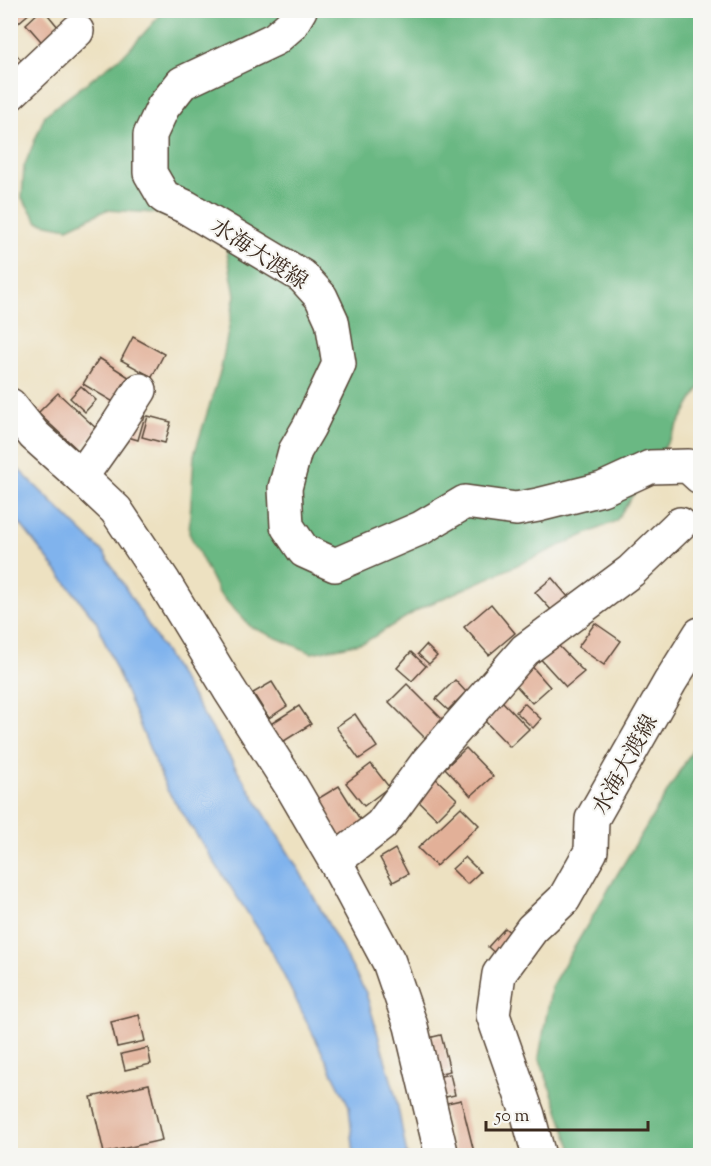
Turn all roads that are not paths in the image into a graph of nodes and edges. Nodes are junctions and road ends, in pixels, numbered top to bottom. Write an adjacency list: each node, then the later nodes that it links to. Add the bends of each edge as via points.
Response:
1 (300, 10): 7 (main road, 水海大渡線, via 275,39 182,83 163,107 150,135 150,173 164,197 302,276 321,297 332,321 339,364 295,450 285,488 287,526 304,551 335,565 421,528 465,502 516,508 538,505 602,489 650,467 688,466)
2 (77, 31): 3 (main road)
3 (10, 94)
4 (140, 390): 6 (main road)
5 (10, 405): 6 (main road, via 34,435)
6 (81, 477): 10 (main road, via 116,510 164,582)
7 (700, 477)
8 (680, 524): 10 (main road, via 631,571 525,650 428,761 381,825)
9 (700, 634): 12 (main road, 水海大渡線, via 592,819 591,851 564,899 532,929 499,974 493,1015)
10 (334, 861): 11 (main road, via 389,962 411,1026)
11 (442, 1155)
12 (539, 1155)

